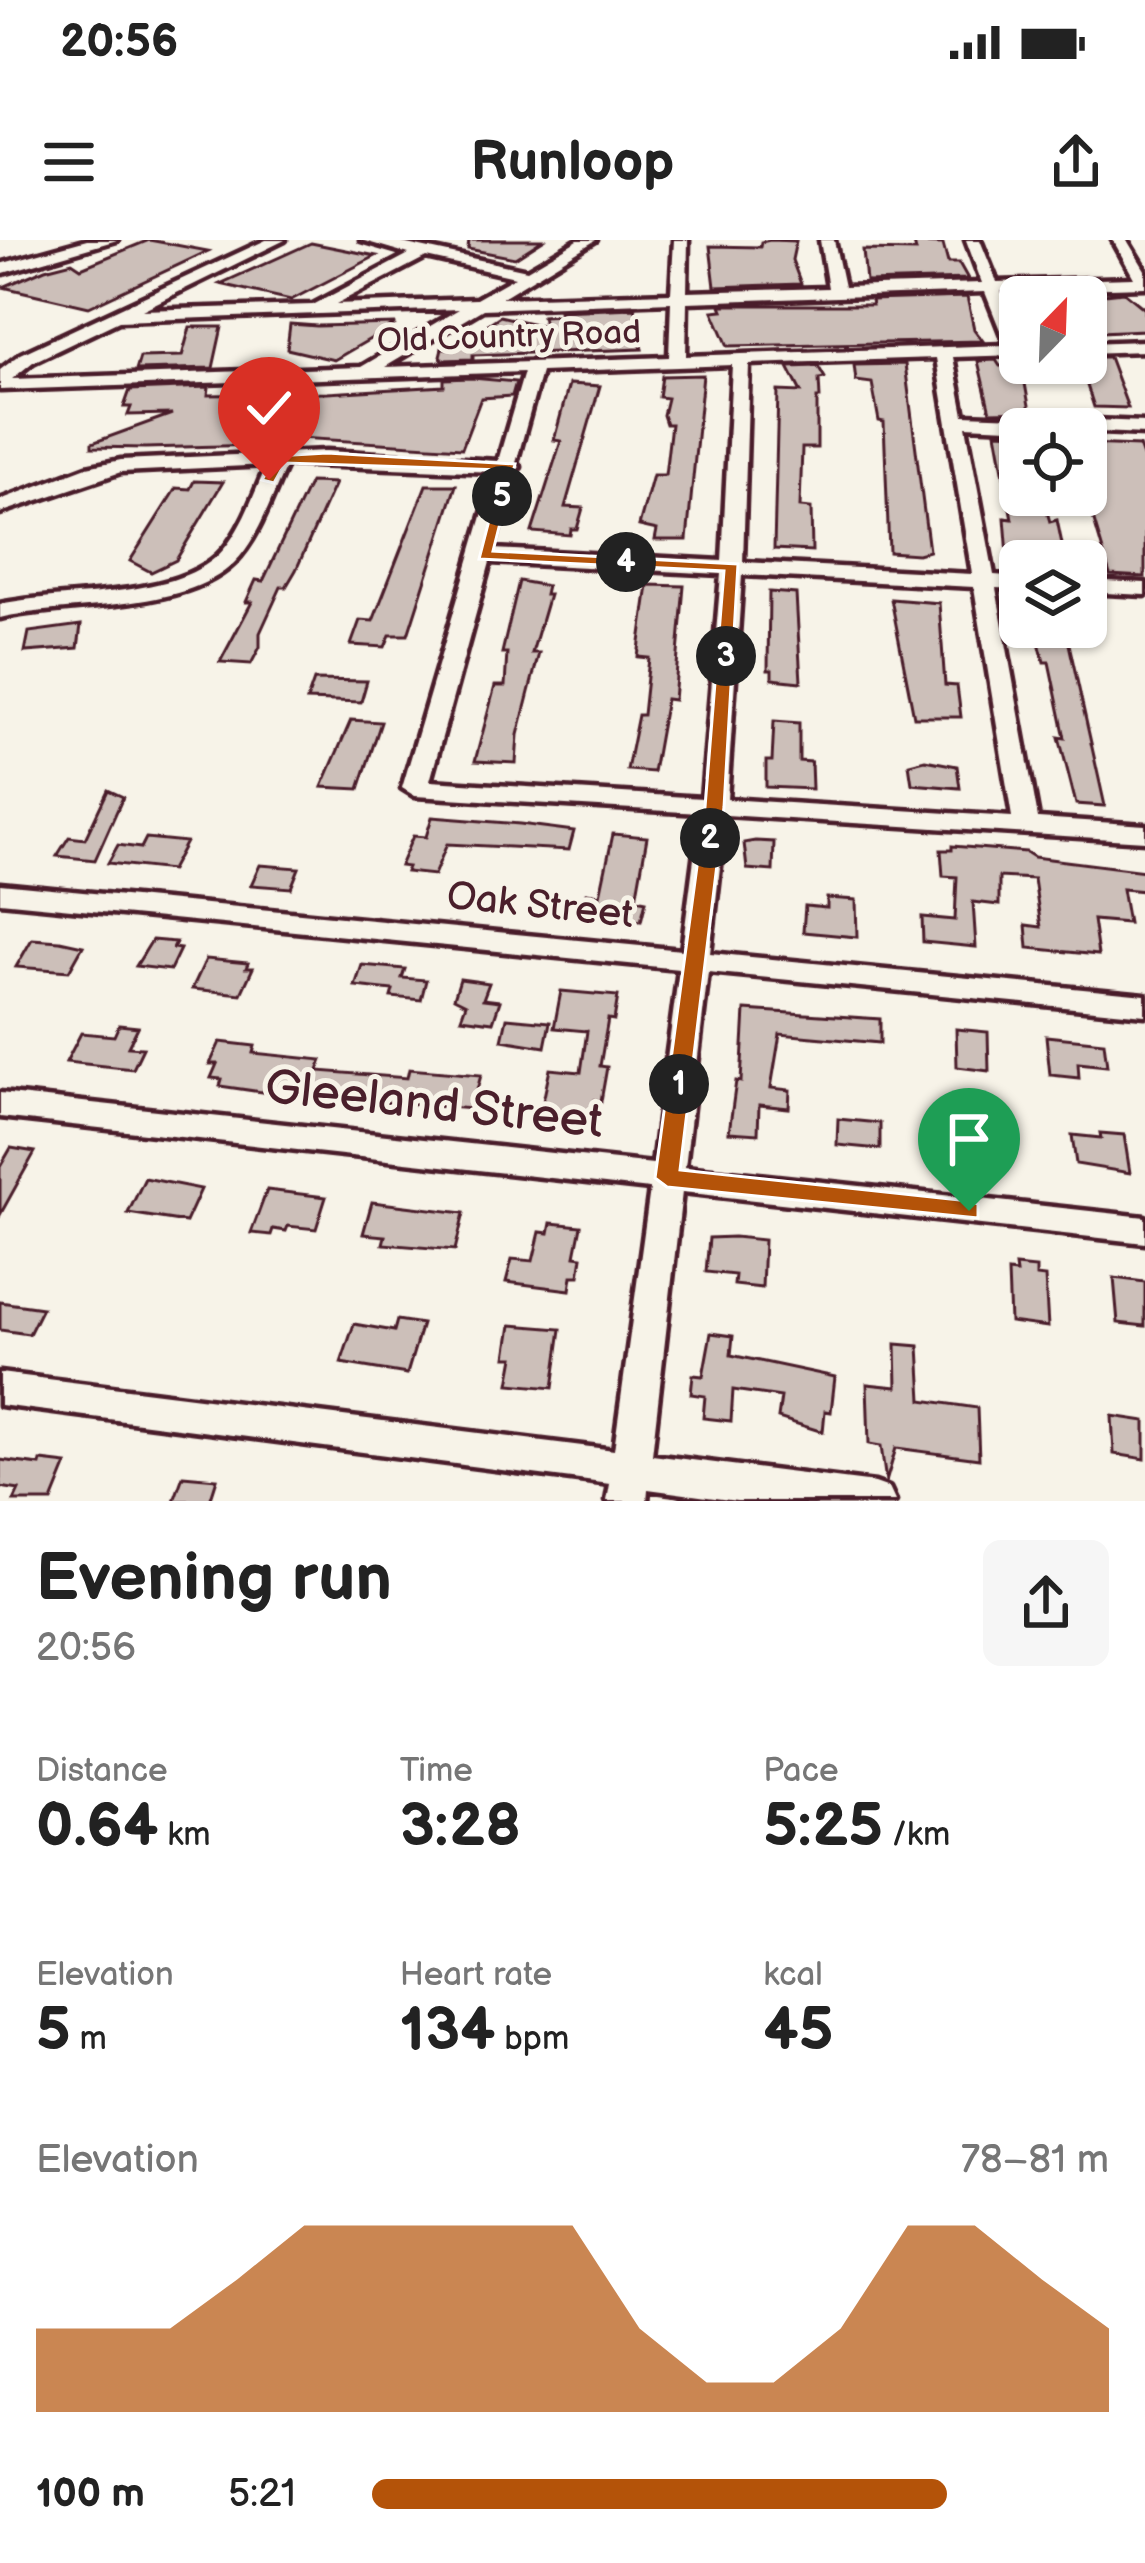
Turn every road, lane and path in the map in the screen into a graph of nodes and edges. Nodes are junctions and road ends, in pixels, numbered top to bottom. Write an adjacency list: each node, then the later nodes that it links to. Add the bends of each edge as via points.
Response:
1 (110, 240): 10 (street)
2 (278, 240): 19 (street)
3 (368, 240): 9 (street)
4 (589, 240): 11 (street)
5 (681, 240): 15 (street)
6 (827, 240): 14 (street)
7 (973, 240): 13 (street)
8 (1120, 240): 12 (street)
9 (424, 252): 11 (street); 18 (street)
10 (0, 269)
11 (528, 275): 16 (street)
12 (1144, 282): 13 (street)
13 (990, 287): 14 (street); 17 (street)
14 (837, 292): 15 (street)
15 (681, 297): 16 (street); 25 (street)
16 (478, 304): 18 (street); 27 (street)
17 (999, 307)
18 (311, 310): 19 (street)
19 (116, 316): 28 (street, via 28,358)
20 (1145, 346): 21 (street)
21 (1107, 347)
22 (999, 351): 23 (street, Old Country Road)
23 (944, 353): 24 (street, Old Country Road); 29 (street)
24 (741, 360): 25 (street, Old Country Road); 35 (street)
25 (677, 361): 26 (street, Old Country Road)
26 (534, 367): 27 (street, Old Country Road); 32 (street)
27 (365, 371): 28 (street, Old Country Road)
28 (1, 385)
29 (957, 420): 30 (street); 36 (street)
30 (1145, 428)
31 (280, 459): 32 (street); 33 (street, via 121,466); 40 (street, via 230,556 205,577 172,589)
32 (510, 466): 34 (street)
33 (0, 507)
34 (485, 555): 35 (street); 41 (street, via 416,788)
35 (732, 567): 36 (street); 41 (street)
36 (985, 581): 37 (street); 42 (street)
37 (999, 582)
38 (1107, 587): 39 (street)
39 (1145, 589)
40 (0, 611)
41 (714, 807): 42 (street); 45 (street)
42 (1027, 826): 43 (street)
43 (1145, 833)
44 (0, 893): 45 (street, Oak Street)
45 (695, 961): 46 (street, Oak Street); 48 (street)
46 (1145, 1005)
47 (0, 1106): 48 (street, Gleeland Street)
48 (667, 1178): 49 (street, Gleeland Street); 51 (street)
49 (1145, 1230)
50 (0, 1389): 51 (street)
51 (630, 1484): 52 (street)
52 (875, 1501)

